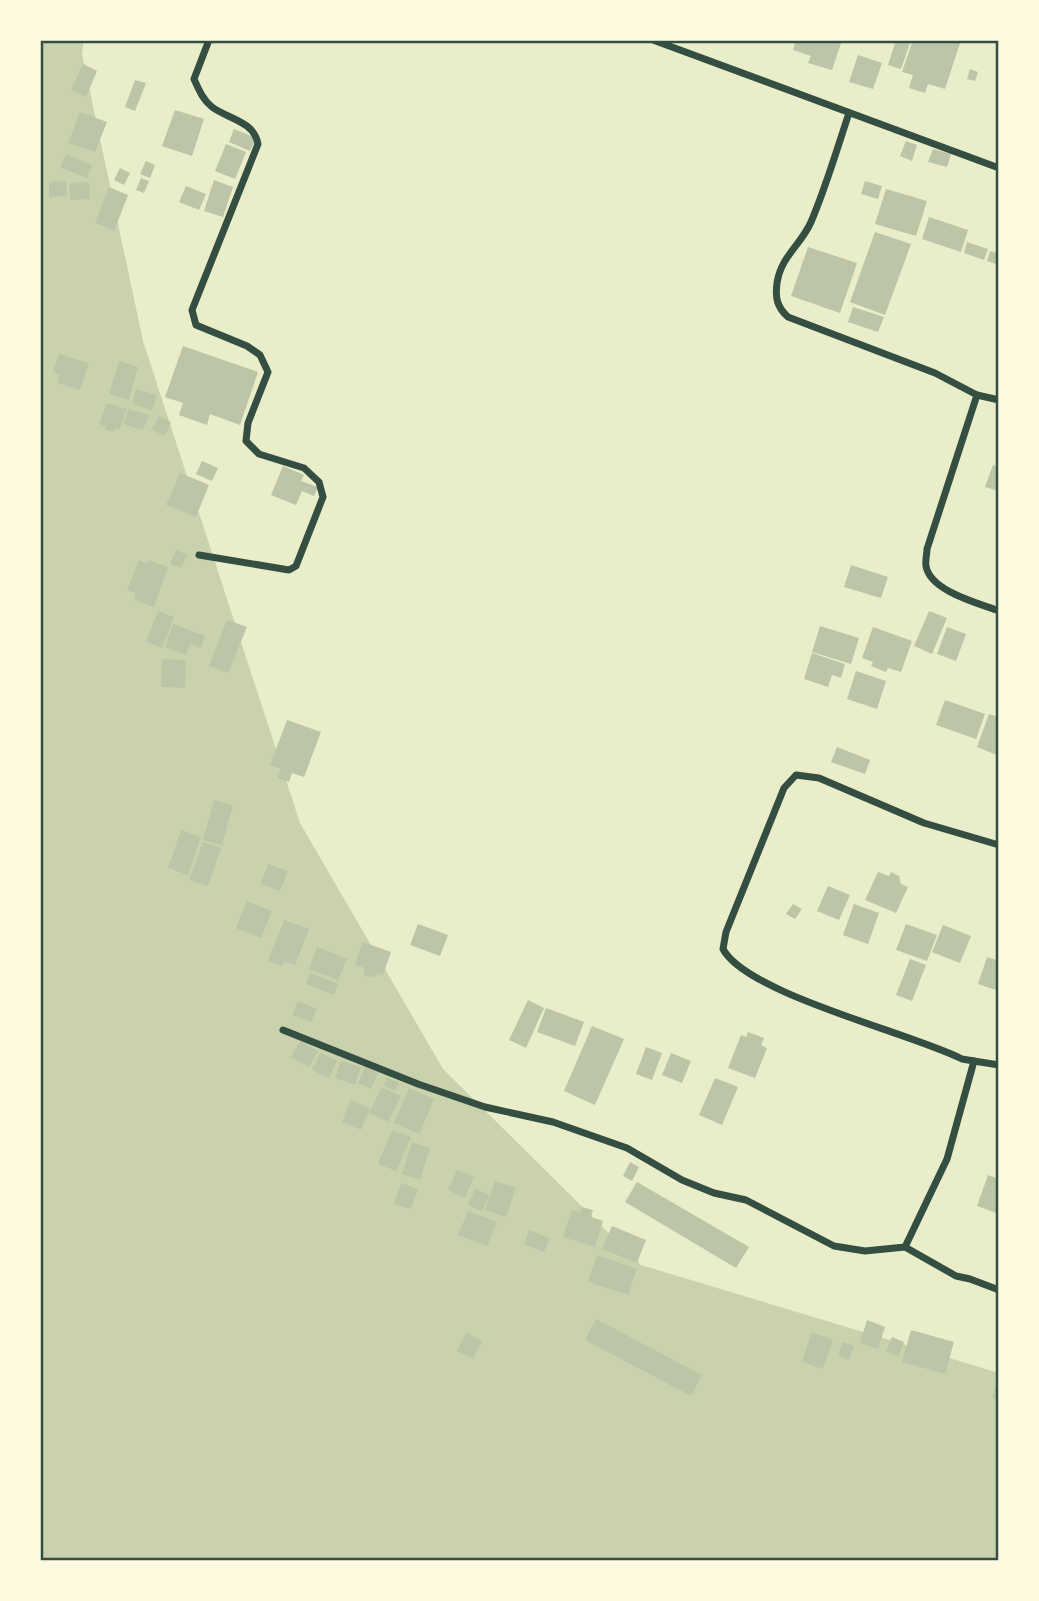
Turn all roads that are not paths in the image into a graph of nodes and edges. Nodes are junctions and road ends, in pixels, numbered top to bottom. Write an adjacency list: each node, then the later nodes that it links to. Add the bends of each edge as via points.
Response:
1 (209, 40): 7 (street, via 194,79 198,88 213,108 250,128 258,144 192,310 196,325 247,346 260,355 268,372 248,423 246,441 259,454 304,468 319,482 323,497 296,566 289,570)
2 (653, 40): 3 (street)
3 (849, 113): 4 (street); 5 (street, via 810,226 783,262 776,296 779,309 788,317 935,373)
4 (999, 168)
5 (977, 395): 6 (street); 8 (street, via 927,549 926,567 943,588)
6 (999, 400)
7 (199, 555)
8 (999, 611)
9 (999, 845): 11 (street, via 936,827 819,778 796,775 784,788 723,949 729,960 756,978)
10 (283, 1030): 13 (street, via 418,1084 626,1148 682,1180 746,1200 834,1246 865,1251)
11 (974, 1061): 12 (street); 13 (street, via 947,1159)
12 (999, 1065)
13 (905, 1247): 14 (street, via 956,1276)
14 (999, 1290)

